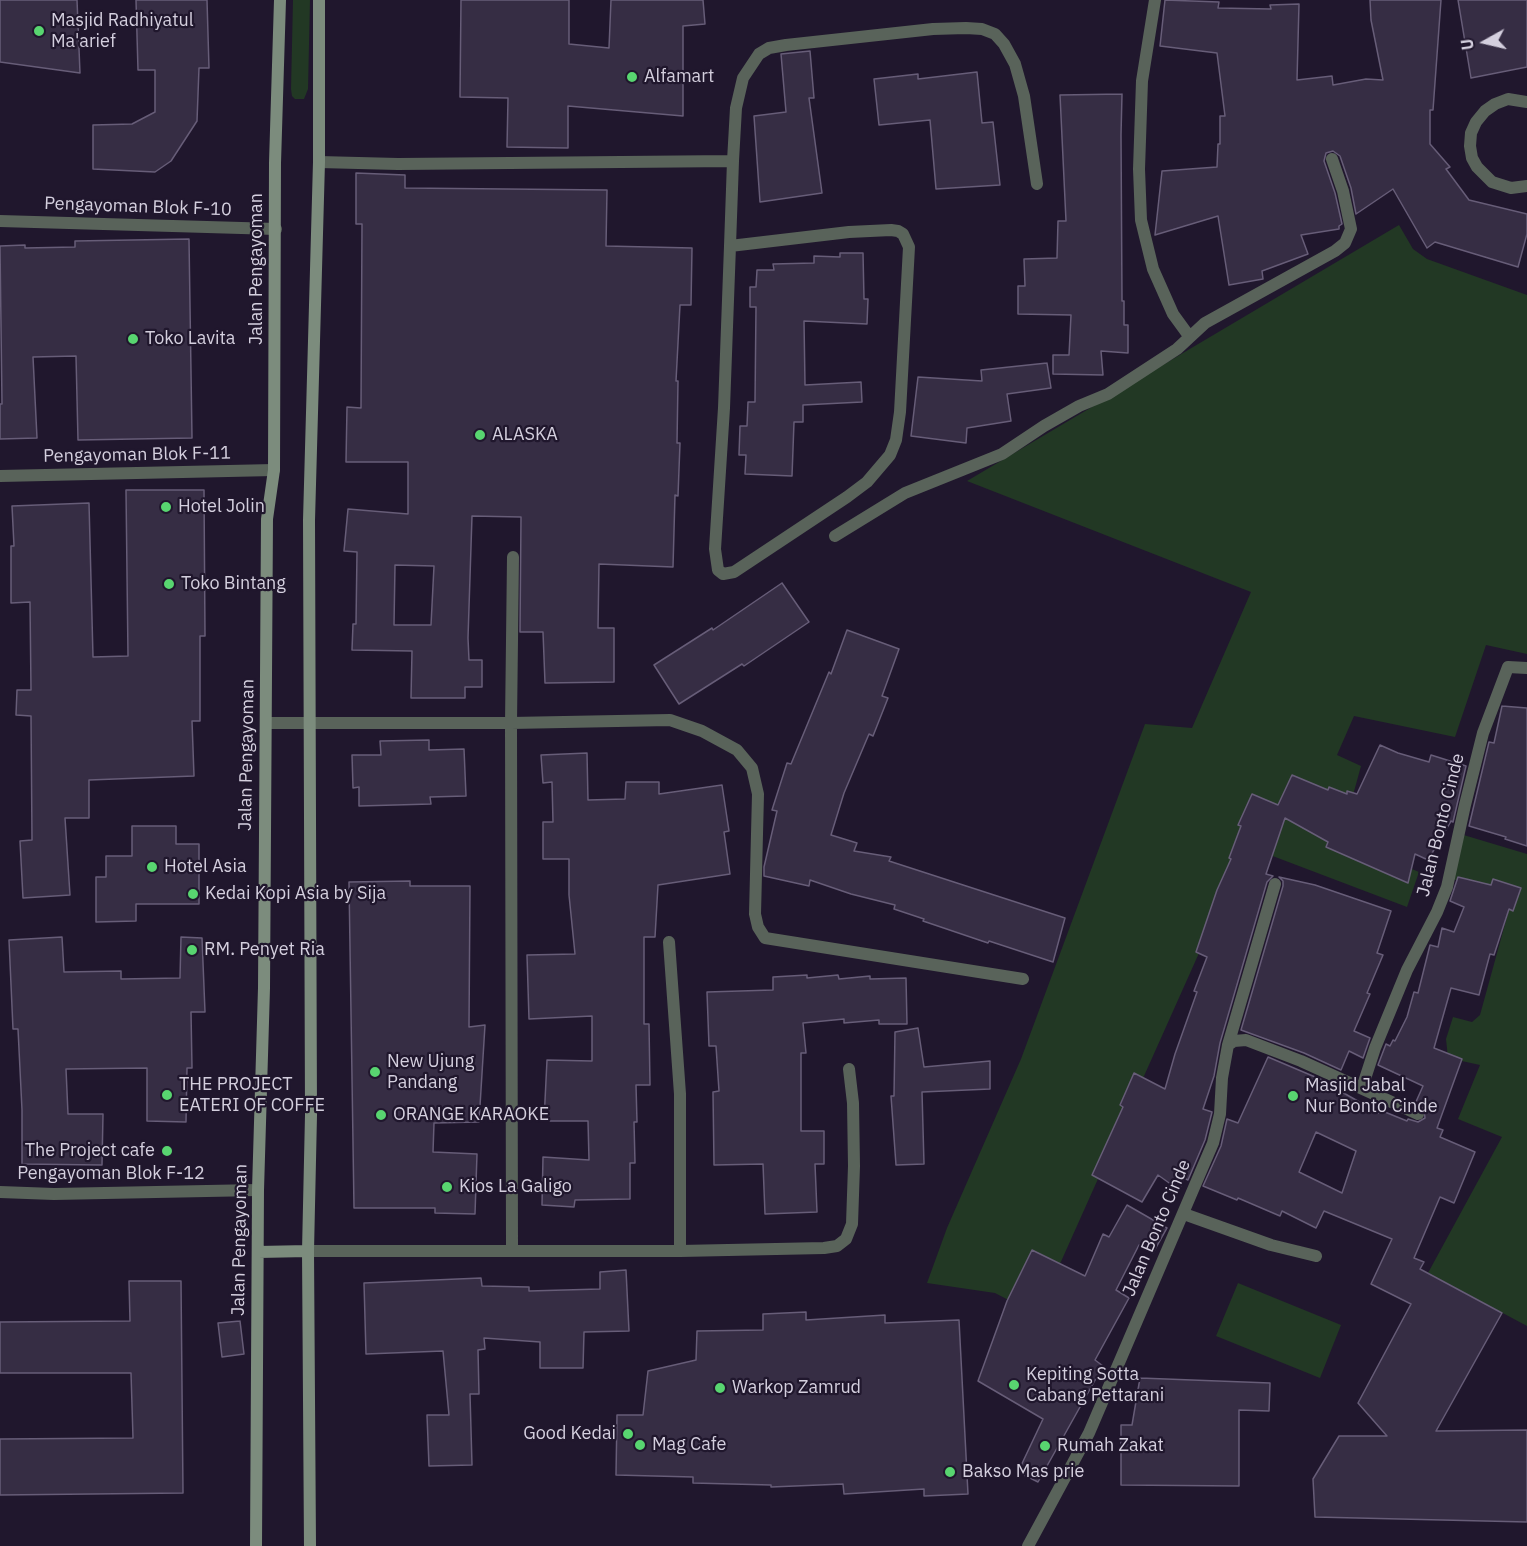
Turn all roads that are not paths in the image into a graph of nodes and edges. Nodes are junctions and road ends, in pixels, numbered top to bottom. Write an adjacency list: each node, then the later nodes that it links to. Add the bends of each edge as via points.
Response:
1 (280, 0): 11 (street, Jalan Pengayoman)
2 (318, 0): 7 (street)
3 (1155, 0): 13 (street, via 1142,81 1141,220 1153,269 1173,314)
4 (1527, 102): 9 (street, via 1508,99 1485,111 1471,133 1470,146 1477,167 1492,182 1510,188)
5 (1332, 159): 13 (street, via 1350,219 1351,229 1345,243)
6 (733, 161): 7 (street); 8 (street, via 736,108 743,78 759,54 769,48 974,28 995,34 1015,64); 12 (street)
7 (319, 162): 19 (street, via 309,520)
8 (1037, 184)
9 (1527, 186)
10 (0, 221): 11 (street, Pengayoman Blok F-10)
11 (276, 229): 14 (street, Jalan Pengayoman)
12 (730, 246): 12 (street, via 891,230 903,234 909,247 900,411 890,455 867,482 847,497 734,572 723,574 718,570 715,549)
13 (1189, 336): 16 (street, via 1177,349 1108,394 1079,406 1002,454 905,493)
14 (274, 470): 15 (street, Pengayoman Blok F-11); 20 (street, Jalan Pengayoman, via 267,519)
15 (0, 476)
16 (835, 536)
17 (513, 556): 21 (street)
18 (1527, 668): 27 (street, Jalan Bonto Cinde, via 1508,667 1483,733 1447,886 1407,970)
19 (310, 722): 20 (street); 21 (street); 32 (street)
20 (266, 723): 29 (street, Jalan Pengayoman)
21 (511, 723): 24 (street, via 670,720 702,730 737,750 752,768 758,794 754,914 765,938); 33 (street)
22 (1275, 884): 25 (street, Jalan Bonto Cinde)
23 (669, 942): 34 (street, via 680,1094)
24 (1023, 979)
25 (1228, 1045): 27 (street, via 1246,1040); 31 (street, Jalan Bonto Cinde, via 1213,1143)
26 (849, 1069): 34 (street, via 854,1195 852,1224 846,1239 837,1246 824,1248)
27 (1362, 1088): 28 (street)
28 (1418, 1114)
29 (258, 1190): 30 (street, Pengayoman Blok F-12); 35 (street, Jalan Pengayoman)
30 (0, 1192)
31 (1184, 1214): 36 (street, via 1271,1245); 39 (street, Jalan Bonto Cinde, via 1089,1433)
32 (308, 1251): 33 (street); 35 (street); 38 (street)
33 (512, 1251): 34 (street)
34 (680, 1251)
35 (258, 1252): 37 (street, Jalan Pengayoman)
36 (1316, 1256)
37 (256, 1546)
38 (310, 1546)
39 (1028, 1546)

